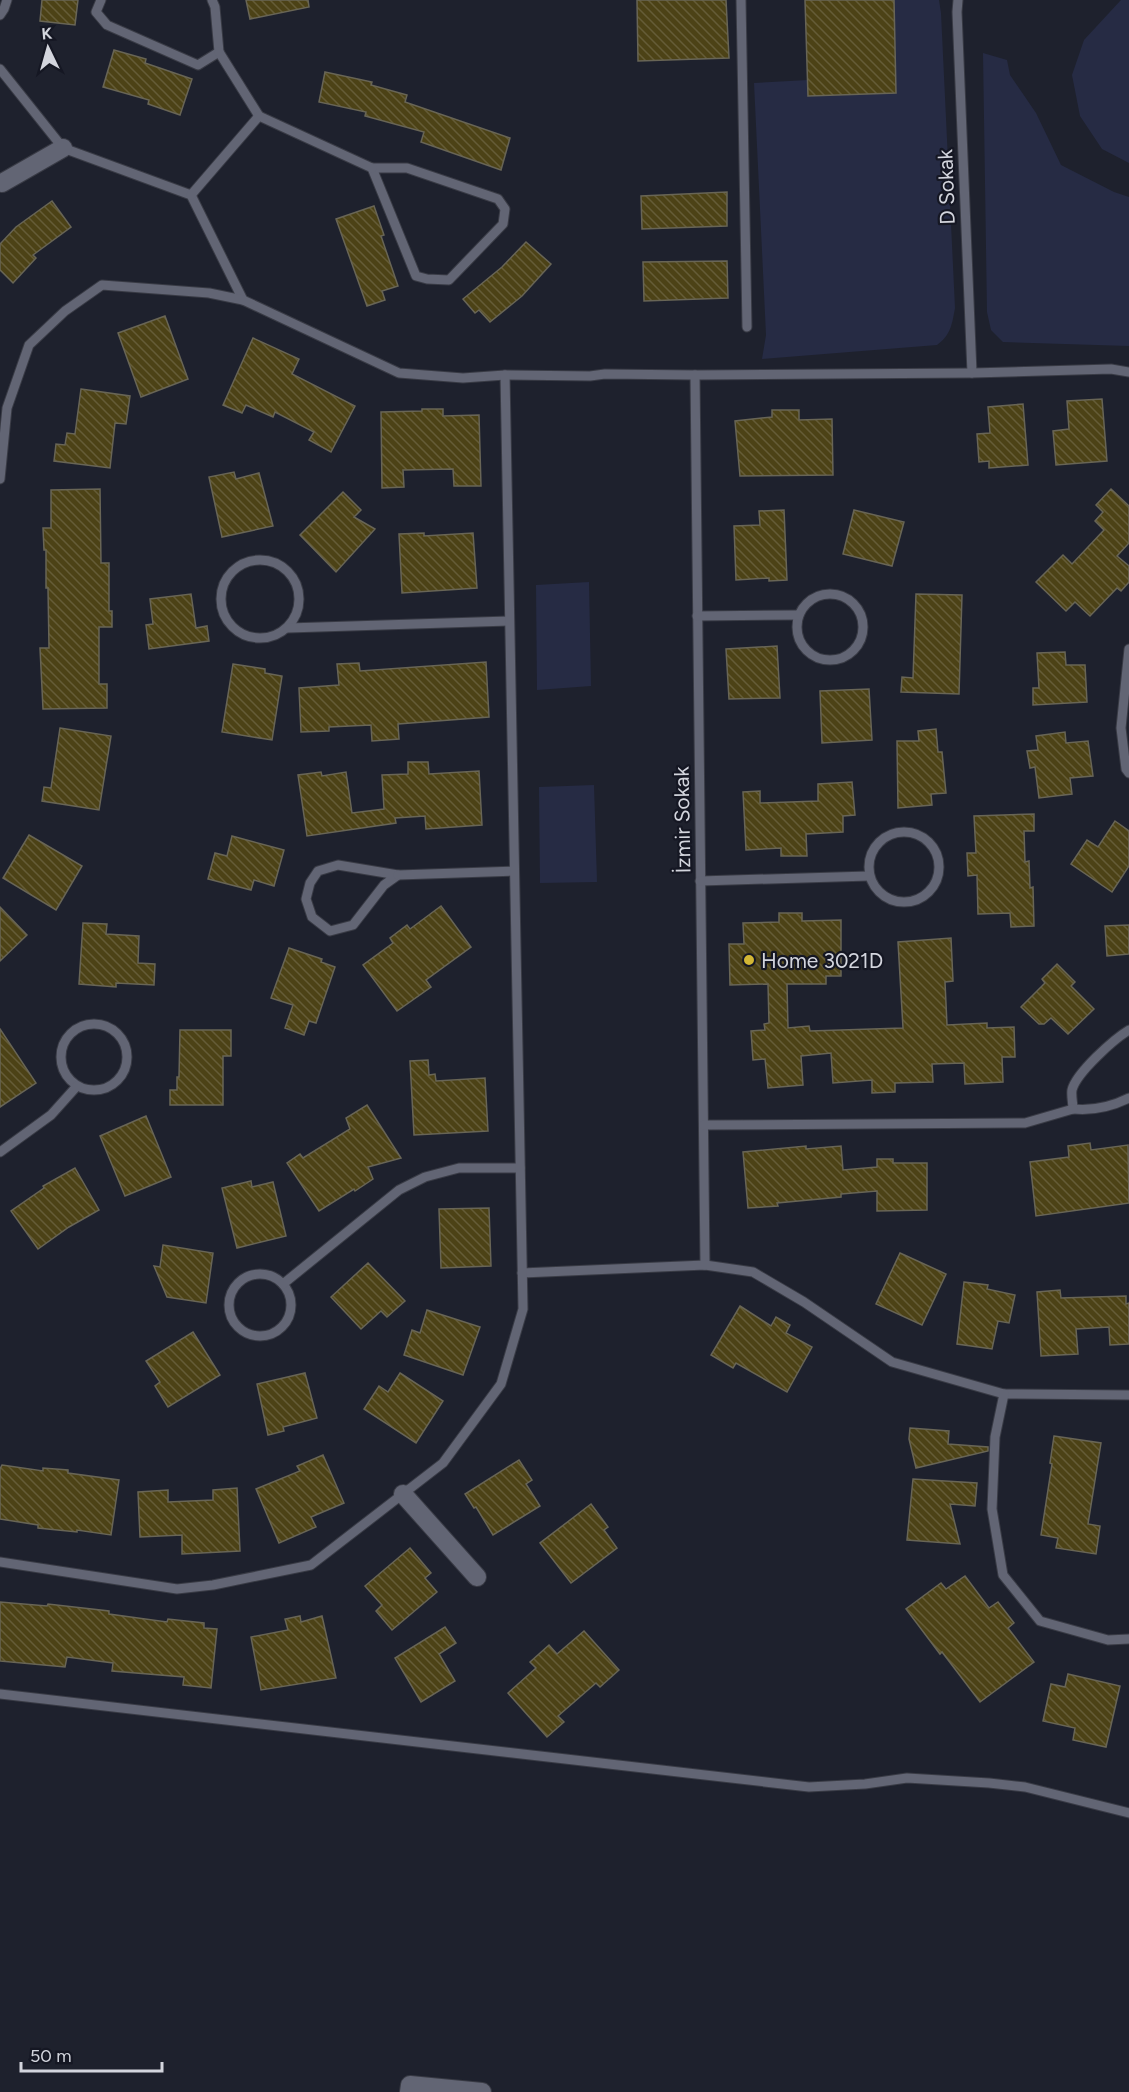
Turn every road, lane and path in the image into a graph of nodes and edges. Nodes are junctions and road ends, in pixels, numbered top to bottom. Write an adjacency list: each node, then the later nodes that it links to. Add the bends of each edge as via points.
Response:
1 (7, 0): 6 (lane)
2 (100, 0): 7 (lane, via 96,12 107,25 198,65)
3 (212, 0): 7 (lane)
4 (741, 0): 15 (lane)
5 (958, 0): 17 (lane, D Sokak)
6 (0, 15)
7 (219, 52): 9 (lane)
8 (0, 69): 10 (lane)
9 (259, 116): 11 (lane); 13 (lane)
10 (63, 148): 12 (street); 13 (lane)
11 (372, 168): 11 (lane, via 416,276 449,280 503,224 505,209 498,199 407,168)
12 (1, 184)
13 (190, 195): 14 (lane)
14 (243, 300): 18 (lane, via 399,373 463,378); 20 (lane, via 209,293 102,285 65,311 29,345 7,408)
15 (747, 327)
16 (1129, 372): 17 (lane, via 1111,369)
17 (972, 373): 19 (lane)
18 (505, 375): 19 (lane); 23 (lane)
19 (695, 375): 22 (lane, İzmir Sokak)
20 (0, 479)
21 (799, 615): 21 (lane, via 800,641 817,657 829,660 846,656 861,640 862,615 847,597 836,593 813,598); 22 (lane)
22 (697, 616): 31 (lane, İzmir Sokak)
23 (509, 621): 24 (lane); 28 (lane)
24 (288, 628): 24 (lane, via 298,610 300,596 289,572 278,564 255,560 231,573 221,598 229,624 249,637 263,638)
25 (1129, 650): 26 (lane)
26 (1127, 689): 27 (lane, via 1121,728)
27 (1129, 773)
28 (514, 871): 29 (lane); 38 (lane)
29 (398, 875): 29 (lane, via 338,865 318,871 306,899 312,917 330,931 353,925 384,885)
30 (869, 876): 30 (lane, via 889,899 913,901 935,885 939,861 927,840 901,831 879,842 868,864); 31 (lane)
31 (700, 881): 36 (lane, İzmir Sokak)
32 (1129, 1030): 35 (lane, via 1085,1070 1072,1089)
33 (77, 1086): 33 (lane, via 97,1090 120,1077 127,1056 125,1045 113,1030 91,1024 80,1027 64,1043 63,1068); 37 (lane, via 51,1115)
34 (1129, 1098): 35 (lane, via 1090,1111)
35 (1073, 1109): 36 (lane, via 1025,1123)
36 (704, 1125): 39 (lane, İzmir Sokak)
37 (0, 1152)
38 (520, 1168): 40 (lane); 41 (lane, via 459,1168 399,1190)
39 (705, 1265): 40 (lane); 42 (lane, via 753,1272 892,1362)
40 (522, 1273): 44 (lane, via 523,1309 501,1384 443,1463)
41 (283, 1284): 41 (lane, via 259,1273 239,1281 229,1300 233,1321 248,1334 259,1336 279,1329 290,1311 289,1293)
42 (1004, 1394): 43 (lane); 47 (lane, via 995,1437 992,1509 1004,1575 1040,1621 1108,1640)
43 (1129, 1395)
44 (403, 1494): 45 (lane, via 311,1565 213,1585 177,1589); 46 (street)
45 (0, 1562)
46 (477, 1577)
47 (1129, 1639)
48 (0, 1694): 49 (lane, via 809,1787 907,1778 1007,1785)
49 (1129, 1813)
50 (409, 2092): 51 (street, via 410,2085)
51 (482, 2092)

